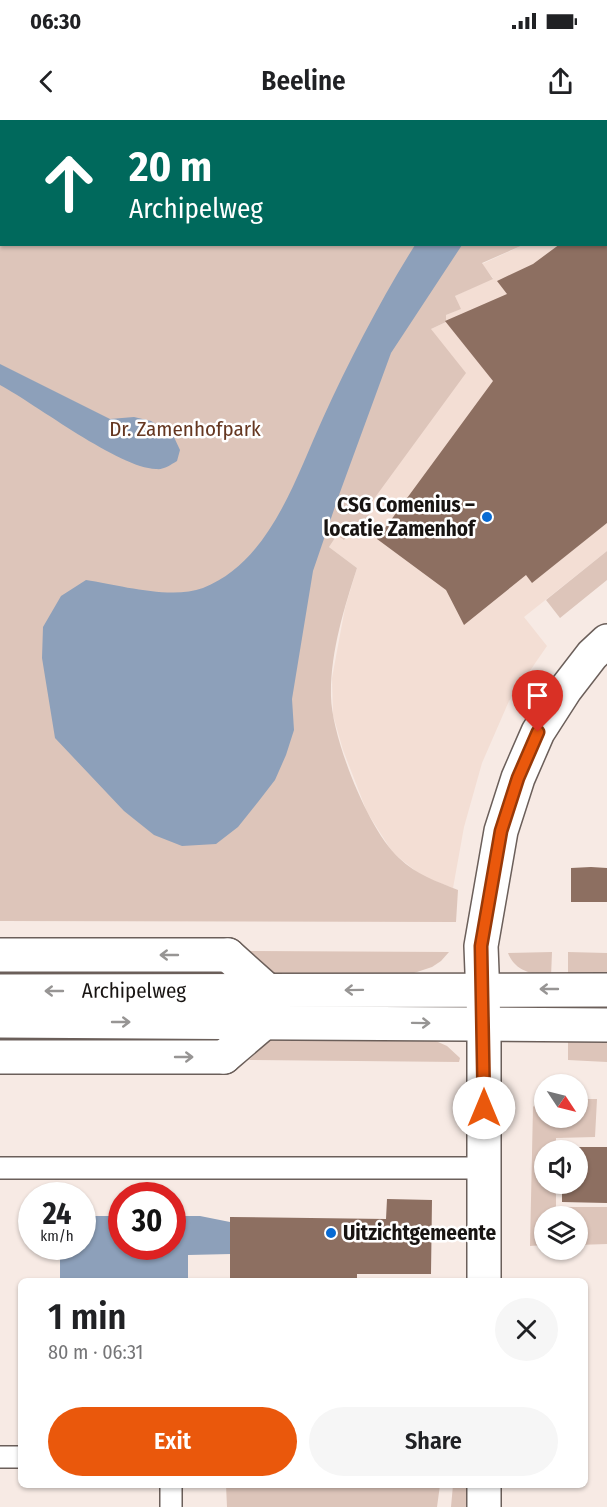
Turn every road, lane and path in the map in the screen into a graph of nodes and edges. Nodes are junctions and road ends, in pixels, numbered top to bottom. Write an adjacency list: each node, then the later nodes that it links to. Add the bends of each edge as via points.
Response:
1 (607, 641): 3 (main road, via 565,690 538,732 518,778 501,831 481,946)
2 (0, 955): 6 (main road, Archipelweg, one-way to 2, via 228,955)
3 (483, 988): 4 (main road, Archipelweg, one-way to 3); 6 (main road, Archipelweg, one-way to 6); 8 (main road)
4 (607, 990)
5 (0, 991): 6 (main road, Archipelweg, one-way to 5)
6 (266, 1006): 7 (main road, Archipelweg, one-way to 6); 8 (main road, Archipelweg, one-way to 8); 10 (main road, one-way to 6, via 224,1057)
7 (0, 1021)
8 (484, 1024): 9 (main road, Archipelweg); 12 (main road)
9 (607, 1025)
10 (0, 1057)
11 (0, 1168): 12 (lane)
12 (484, 1168): 13 (main road)
13 (484, 1278)
14 (0, 1457): 15 (lane)
15 (18, 1457)
16 (171, 1488): 18 (lane)
17 (484, 1488): 19 (main road)
18 (171, 1507)
19 (484, 1507)

